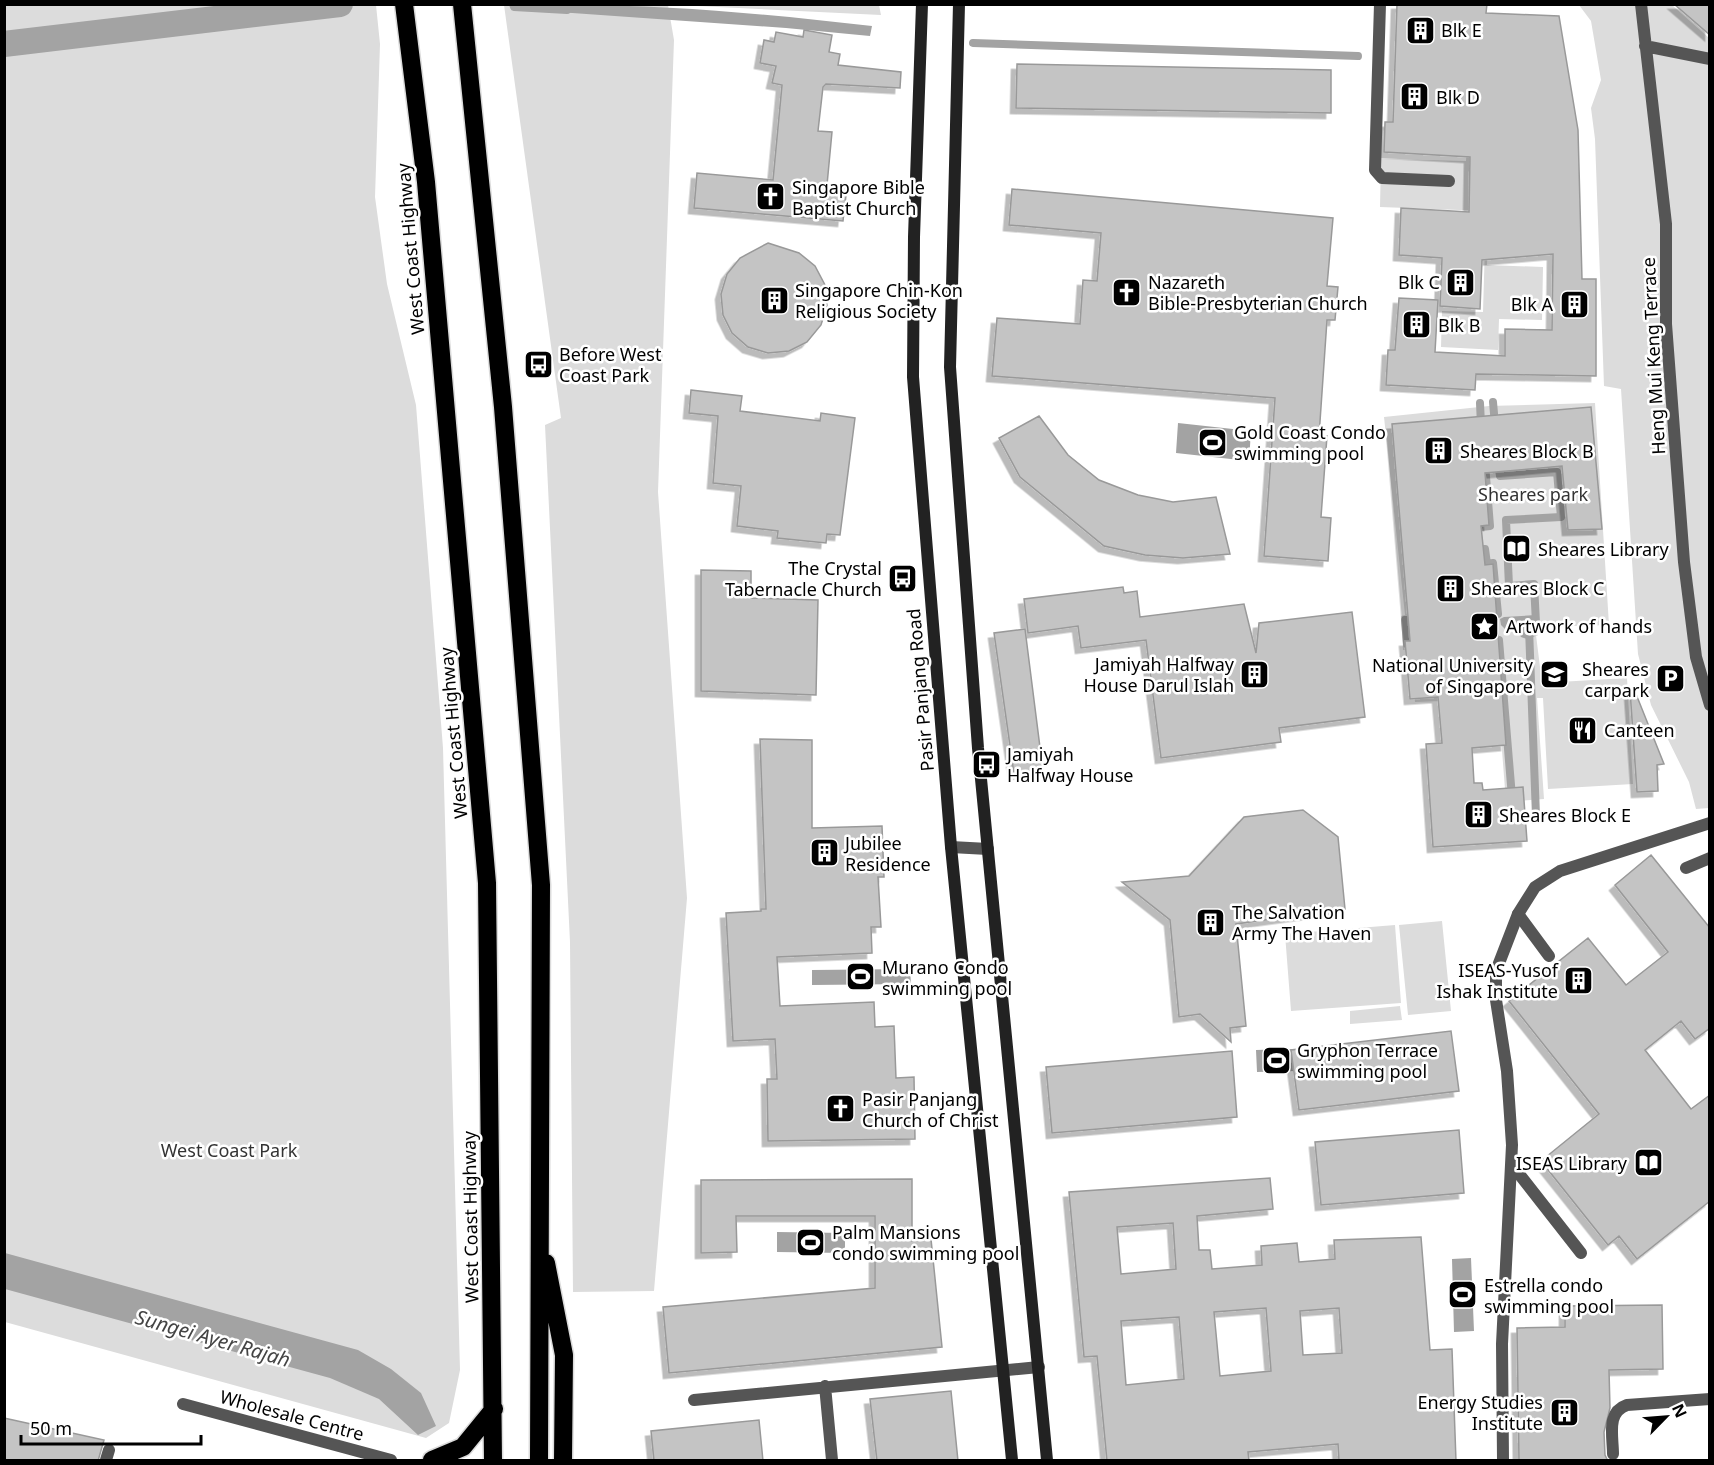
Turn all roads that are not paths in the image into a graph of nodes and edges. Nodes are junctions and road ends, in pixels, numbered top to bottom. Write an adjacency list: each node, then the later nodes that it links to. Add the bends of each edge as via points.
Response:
1 (404, 4): 27 (highway, West Coast Highway, via 426,183 487,883)
2 (462, 4): 19 (highway, via 503,407 541,885)
3 (922, 4): 12 (main road, Pasir Panjang Road, via 913,376)
4 (959, 4): 13 (main road, via 950,367)
5 (1380, 4): 9 (street, via 1375,170 1382,178)
6 (1641, 4): 7 (street, Heng Mui Keng Terrace)
7 (1645, 46): 8 (street); 10 (street, Heng Mui Keng Terrace, via 1666,224 1666,324 1684,562 1696,657)
8 (1710, 59)
9 (1449, 181)
10 (1710, 705)
11 (1710, 823): 16 (street, via 1560,871 1535,887)
12 (951, 847): 13 (street); 22 (main road, Pasir Panjang Road)
13 (988, 849): 21 (main road)
14 (1710, 858): 15 (street)
15 (1686, 868)
16 (1518, 914): 17 (street); 18 (street, via 1496,971)
17 (1549, 956)
18 (1512, 1166): 20 (street); 37 (street, via 1502,1344)
19 (539, 1232): 32 (highway); 33 (highway, via 564,1356)
20 (1581, 1253)
21 (1039, 1367): 22 (street); 36 (main road)
22 (1002, 1370): 23 (street); 35 (main road, Pasir Panjang Road)
23 (825, 1386): 25 (street); 34 (street)
24 (1710, 1399): 28 (street, via 1618,1408 1613,1415)
25 (694, 1400)
26 (183, 1404): 29 (street, Wholesale Centre)
27 (494, 1409): 30 (highway, via 463,1447); 31 (highway, West Coast Highway)
28 (1613, 1454)
29 (391, 1461)
30 (432, 1461)
31 (493, 1461)
32 (538, 1461)
33 (563, 1461)
34 (832, 1461)
35 (1012, 1461)
36 (1047, 1461)
37 (1503, 1461)

